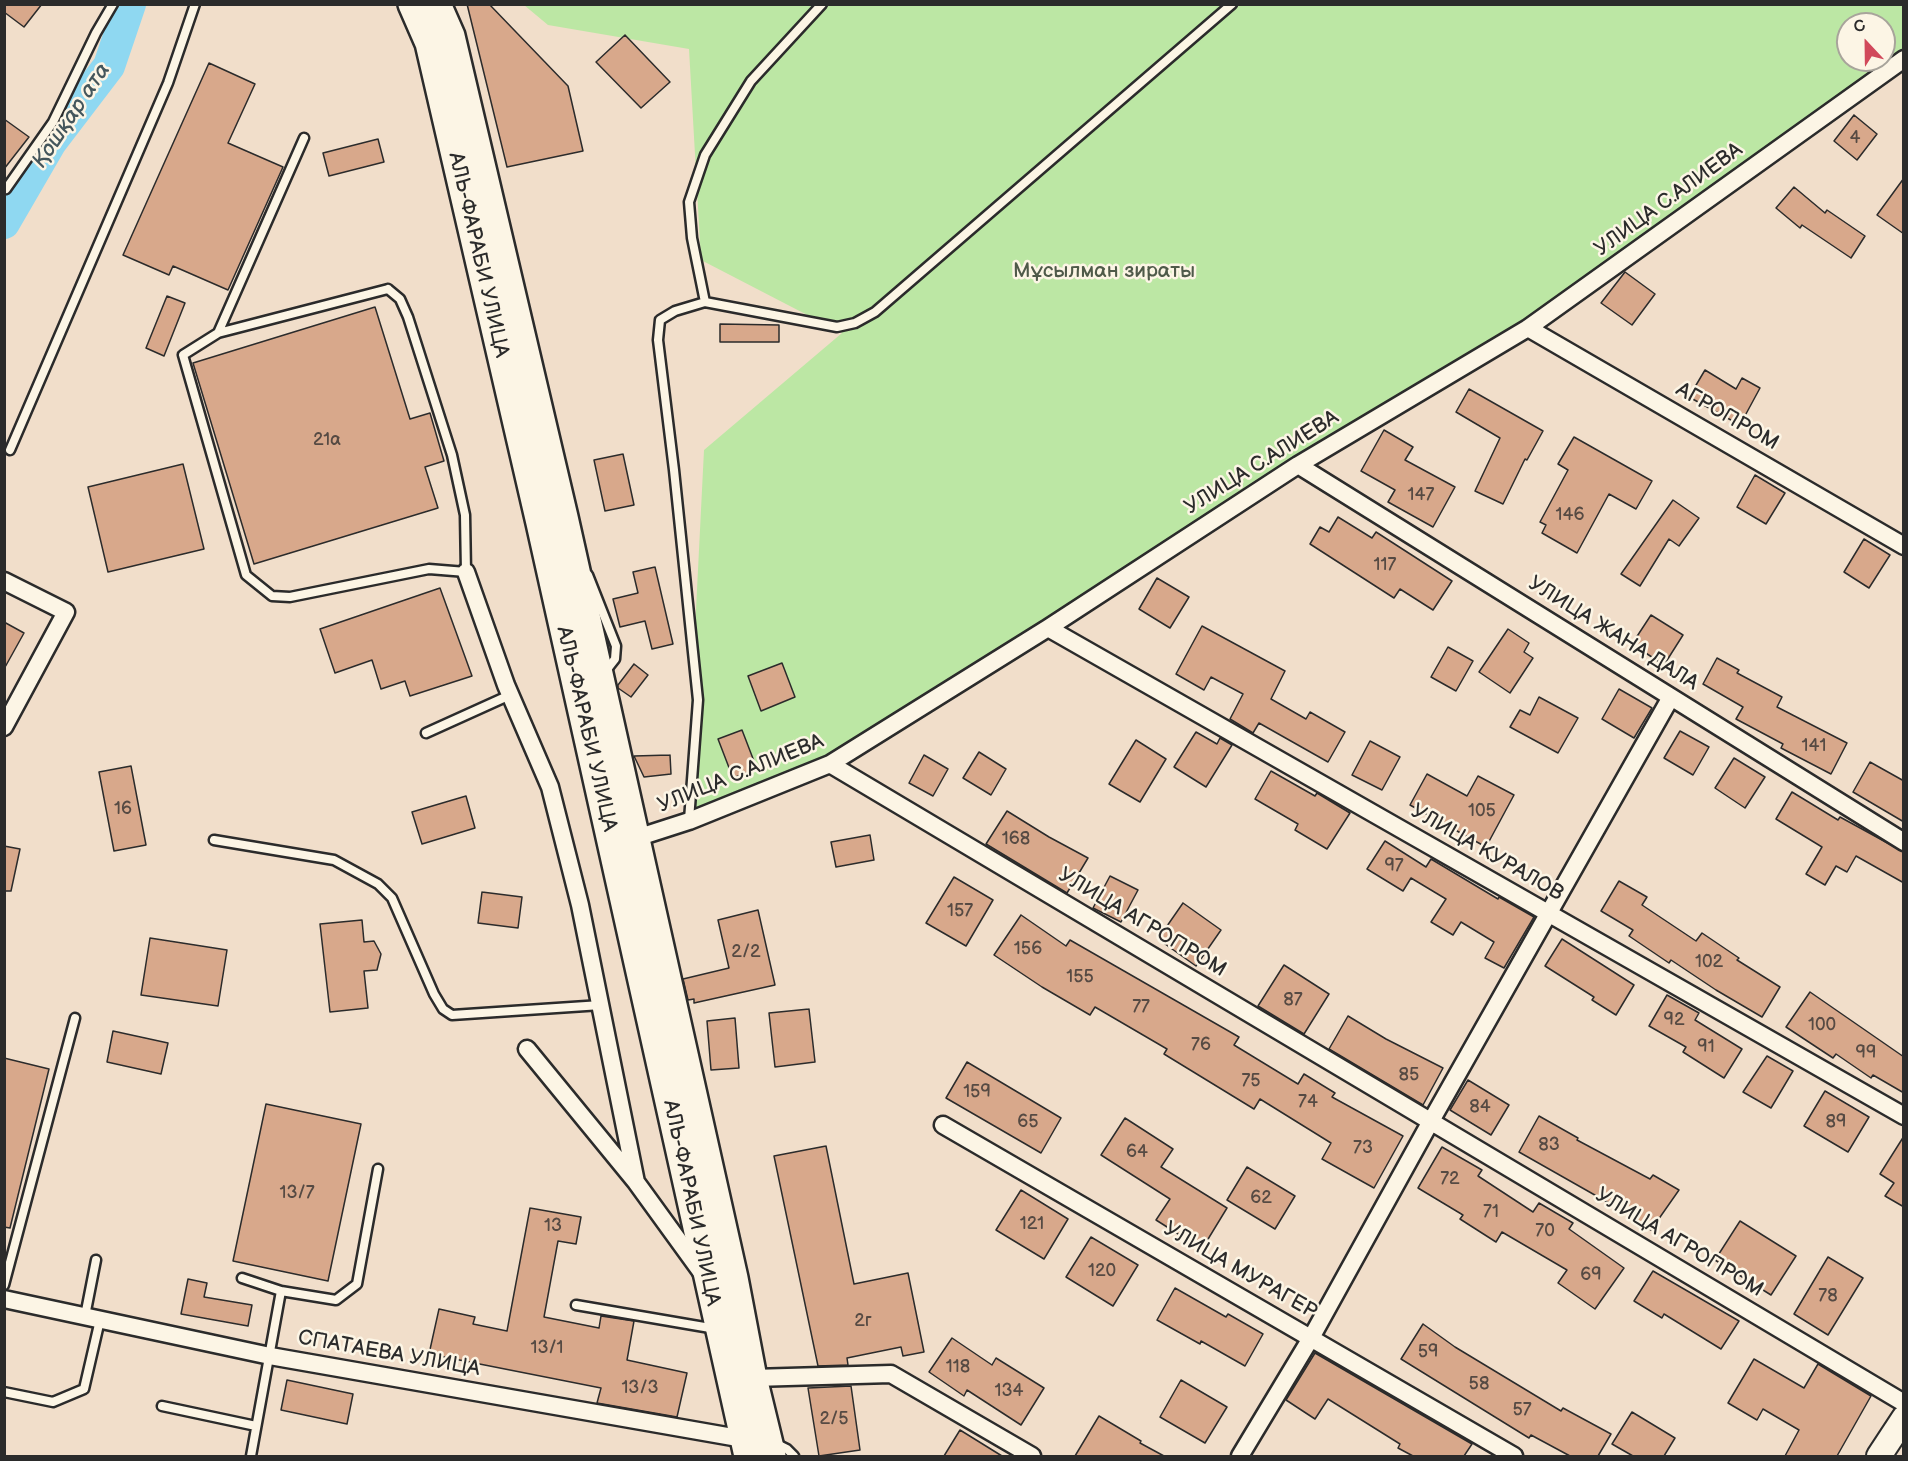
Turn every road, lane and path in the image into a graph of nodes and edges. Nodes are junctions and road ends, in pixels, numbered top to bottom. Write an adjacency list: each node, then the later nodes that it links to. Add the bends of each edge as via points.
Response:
1 (113, 4): 9 (lane, via 53,122)
2 (195, 4): 13 (lane, via 168,83)
3 (412, 4): 26 (main road, АЛЬ-ФАРАБИ УЛИЦА, via 429,44)
4 (437, 4): 26 (main road, АЛЬ-ФАРАБИ УЛИЦА, via 451,36 601,678)
5 (822, 4): 10 (lane, via 751,81 705,155 689,202)
6 (1232, 4): 10 (lane, via 875,312 837,327)
7 (1904, 59): 11 (street, УЛИЦА С.АЛИЕВА)
8 (304, 138): 12 (lane)
9 (6, 189)
10 (705, 302): 24 (lane, via 660,320 658,340 698,700)
11 (1528, 328): 14 (street, УЛИЦА С.АЛИЕВА); 15 (street, АГРОПРОМ)
12 (218, 333): 16 (lane, via 388,290 400,299 452,455 465,515); 16 (lane, via 183,355 246,575 272,596 290,597 429,569)
13 (10, 450)
14 (1298, 465): 18 (street, УЛИЦА С.АЛИЕВА); 20 (street, УЛИЦА ЖАНА ДАЛА)
15 (1904, 546)
16 (466, 572): 19 (street)
17 (4, 581): 21 (street, via 66,612)
18 (1048, 628): 23 (street, УЛИЦА С.АЛИЕВА); 28 (street, УЛИЦА КУРАЛОВ)
19 (510, 695): 22 (lane); 29 (street, via 550,787)
20 (1671, 696): 27 (street, УЛИЦА ЖАНА ДАЛА); 28 (street)
21 (4, 727)
22 (426, 734)
23 (830, 764): 24 (street, УЛИЦА С.АЛИЕВА); 33 (street, УЛИЦА АГРОПРОМ)
24 (689, 821): 26 (street, УЛИЦА С.АЛИЕВА)
25 (214, 840): 29 (lane, via 334,860 378,884 392,898 434,994 452,1016)
26 (625, 842): 39 (main road, АЛЬ-ФАРАБИ УЛИЦА); 48 (main road, АЛЬ-ФАРАБИ УЛИЦА, via 734,1278)
27 (1904, 842)
28 (1547, 913): 32 (street, УЛИЦА КУРАЛОВ); 33 (street)
29 (601, 1005): 36 (street)
30 (75, 1018): 40 (lane)
31 (526, 1049): 36 (street)
32 (1904, 1116)
33 (1431, 1121): 46 (street); 50 (street, УЛИЦА АГРОПРОМ)
34 (943, 1125): 46 (street, УЛИЦА МУРАГЕР)
35 (378, 1169): 41 (lane, via 357,1284 336,1300)
36 (636, 1182): 39 (street)
37 (96, 1260): 44 (lane)
38 (242, 1278): 41 (lane)
39 (708, 1280): 45 (main road, АЛЬ-ФАРАБИ УЛИЦА)
40 (4, 1285)
41 (281, 1291): 47 (lane)
42 (4, 1299): 44 (street, СПАТАЕВА УЛИЦА)
43 (576, 1305): 45 (lane)
44 (93, 1318): 47 (street, СПАТАЕВА УЛИЦА); 49 (lane, via 84,1389 52,1402)
45 (719, 1329): 54 (main road, АЛЬ-ФАРАБИ УЛИЦА)
46 (1311, 1338): 58 (street); 59 (street, УЛИЦА МУРАГЕР)
47 (270, 1356): 53 (lane); 54 (street, СПАТАЕВА УЛИЦА)
48 (753, 1378): 54 (main road, АЛЬ-ФАРАБИ УЛИЦА); 57 (street, via 891,1374)
49 (4, 1392)
50 (1904, 1403)
51 (162, 1406): 53 (lane)
52 (1904, 1418): 60 (main road)
53 (256, 1426): 55 (lane)
54 (758, 1448): 56 (lane, via 787,1449)
55 (251, 1456)
56 (794, 1456)
57 (1032, 1456)
58 (1239, 1456)
59 (1514, 1456)
60 (1879, 1456)

